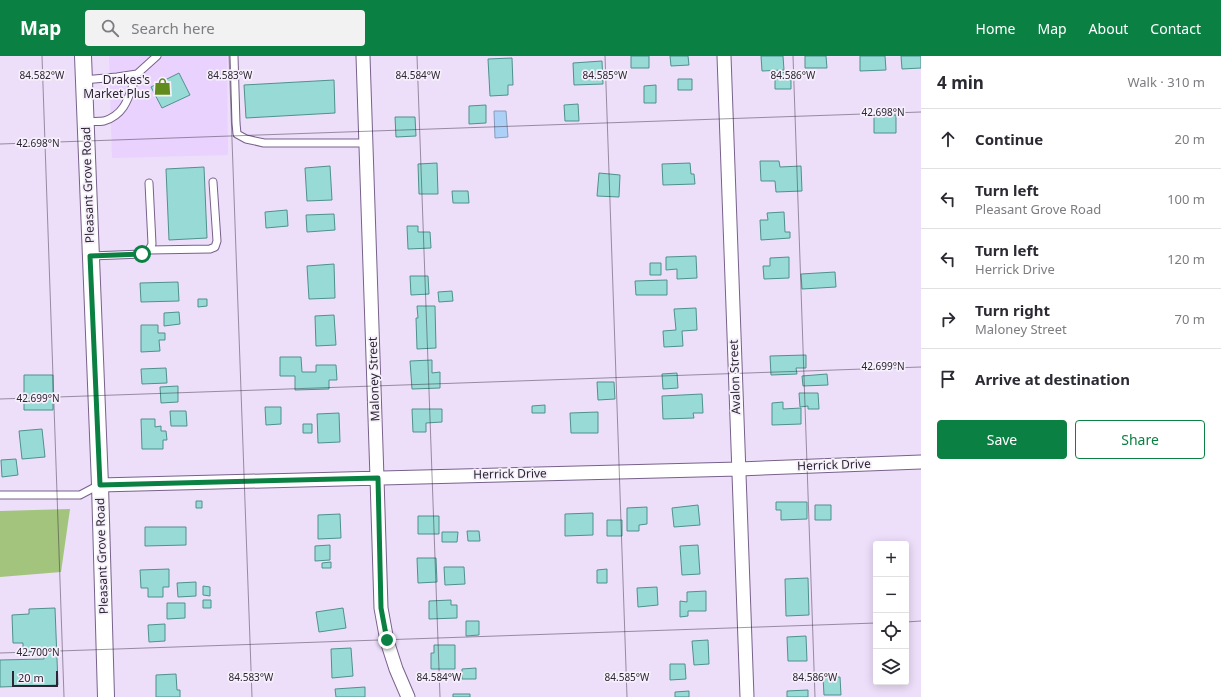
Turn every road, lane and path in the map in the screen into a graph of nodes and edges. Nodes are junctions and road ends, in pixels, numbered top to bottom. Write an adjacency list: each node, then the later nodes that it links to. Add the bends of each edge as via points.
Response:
1 (83, 56): 7 (street, Pleasant Grove Road)
2 (157, 56): 6 (lane)
3 (234, 56): 9 (lane, via 237,134 264,143)
4 (363, 56): 9 (street, Maloney Street)
5 (724, 56): 15 (street, Avalon Street)
6 (137, 74): 7 (lane); 8 (lane, via 124,108 116,116 103,121)
7 (83, 80): 8 (street, Pleasant Grove Road)
8 (85, 122): 13 (street, Pleasant Grove Road)
9 (366, 143): 16 (street, Maloney Street)
10 (213, 182): 12 (lane, via 217,242 215,247)
11 (149, 183): 12 (lane, via 152,244)
12 (149, 250): 13 (lane, via 142,254)
13 (90, 256): 17 (street, Pleasant Grove Road)
14 (921, 462): 15 (street, Herrick Drive)
15 (739, 469): 16 (street, Herrick Drive); 21 (street, Avalon Street)
16 (378, 478): 17 (street, Herrick Drive); 20 (street, Maloney Street, via 381,608 389,648)
17 (100, 485): 18 (lane, via 80,495); 19 (street, Pleasant Grove Road)
18 (0, 495)
19 (106, 697)
20 (408, 697)
21 (747, 697)

